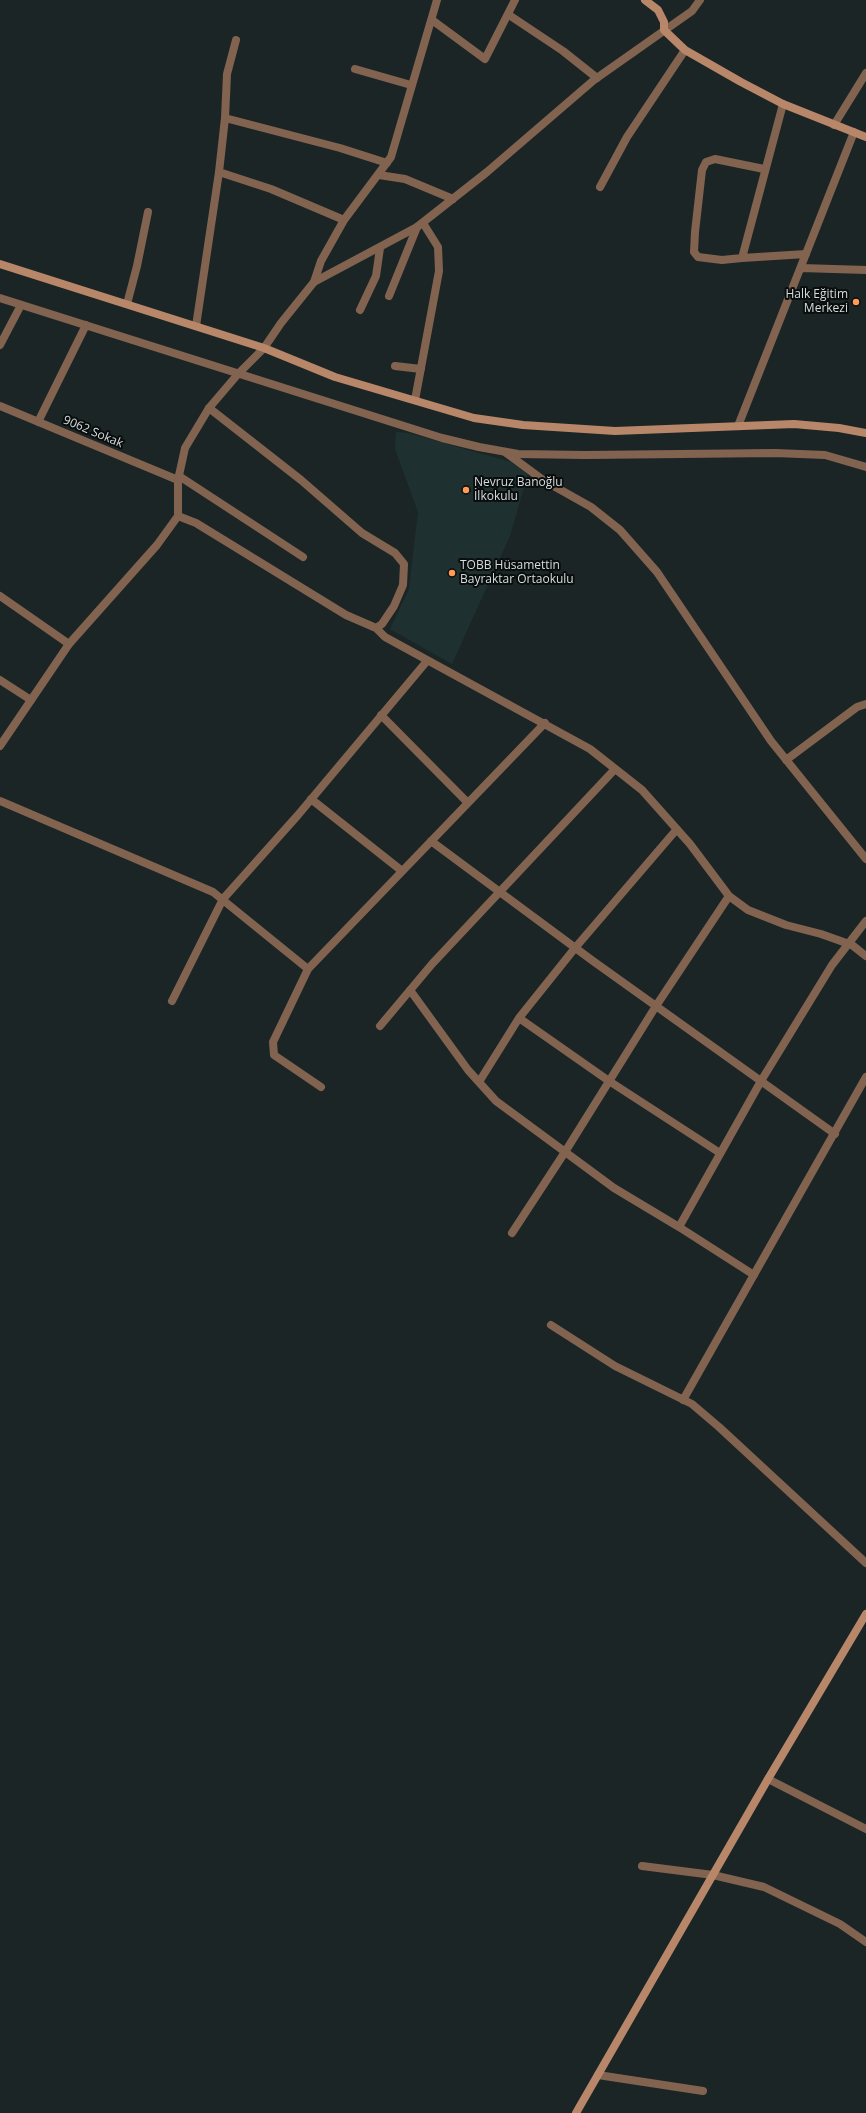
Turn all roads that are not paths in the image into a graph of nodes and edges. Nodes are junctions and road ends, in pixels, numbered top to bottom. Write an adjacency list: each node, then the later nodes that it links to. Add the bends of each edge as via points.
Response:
1 (437, 0): 6 (street)
2 (514, 0): 5 (street)
3 (645, 0): 7 (main road, via 658,10 664,22)
4 (700, 0): 7 (street, via 692,11)
5 (508, 15): 6 (street, via 485,59); 12 (street, via 563,51)
6 (432, 20): 13 (street)
7 (664, 30): 9 (main road); 12 (street)
8 (236, 40): 15 (street, via 227,74)
9 (685, 50): 14 (main road); 23 (street, via 627,137)
10 (355, 69): 13 (street)
11 (866, 73): 16 (street)
12 (597, 78): 24 (street)
13 (411, 85): 19 (street)
14 (783, 104): 16 (main road); 20 (street)
15 (225, 118): 19 (street); 21 (street)
16 (834, 125): 17 (main road)
17 (854, 132): 18 (main road); 29 (street)
18 (866, 137)
19 (387, 163): 22 (street)
20 (764, 169): 30 (street); 30 (street, via 715,159 706,162 702,170 694,252 698,257)
21 (219, 172): 26 (street, via 271,188); 41 (street)
22 (379, 175): 24 (street, via 406,179); 26 (street)
23 (600, 187)
24 (453, 199): 27 (street)
25 (148, 212): 37 (street, via 138,266)
26 (344, 220): 34 (street, via 321,260)
27 (420, 225): 28 (street); 35 (street); 45 (street, via 438,247 439,271)
28 (380, 248): 34 (street); 39 (street, via 376,276)
29 (806, 254): 30 (street); 32 (street)
30 (742, 258)
31 (0, 264): 37 (main road)
32 (801, 268): 33 (street); 51 (street)
33 (866, 270)
34 (314, 282): 43 (street)
35 (389, 296)
36 (0, 298): 38 (street)
37 (127, 304): 41 (main road)
38 (21, 305): 40 (street); 42 (street)
39 (360, 310)
40 (86, 325): 46 (street); 50 (street)
41 (196, 326): 43 (main road)
42 (0, 345)
43 (264, 348): 46 (street); 47 (main road, via 335,377)
44 (395, 366): 45 (street)
45 (422, 369): 47 (street)
46 (238, 374): 49 (street); 53 (street, via 442,438)
47 (415, 400): 51 (main road, via 474,418 523,425 615,431)
48 (0, 406): 50 (street, 9062 Sokak)
49 (209, 408): 55 (street, via 185,448); 59 (street, via 301,480 362,533 395,553 404,564 403,585 397,599 382,624)
50 (38, 422): 55 (street, 9062 Sokak)
51 (738, 426): 52 (main road, via 794,424)
52 (866, 433)
53 (504, 452): 54 (street, via 585,455 775,452 825,455); 68 (street, via 543,480 591,507 625,536 657,572 717,663)
54 (866, 467)
55 (178, 478): 56 (street); 57 (street, 9062 Sokak)
56 (178, 516): 59 (street, via 196,523 346,614); 60 (street, via 157,545)
57 (303, 557)
58 (0, 596): 60 (street)
59 (376, 628): 61 (street, via 385,637)
60 (69, 644): 63 (street)
61 (427, 660): 65 (street); 66 (street)
62 (0, 680): 63 (street)
63 (31, 700): 67 (street)
64 (866, 704): 68 (street, via 857,707)
65 (381, 715): 70 (street); 72 (street)
66 (545, 723): 69 (street, via 590,748); 72 (street)
67 (0, 746)
68 (786, 760): 75 (street)
69 (615, 769): 73 (street, via 642,790); 77 (street)
70 (311, 799): 76 (street); 79 (street)
71 (0, 801): 79 (street, via 213,892)
72 (468, 803): 74 (street)
73 (677, 829): 78 (street); 82 (street)
74 (431, 841): 76 (street); 77 (street)
75 (866, 859)
76 (402, 871): 84 (street)
77 (500, 892): 82 (street); 85 (street)
78 (729, 896): 81 (street, via 748,910); 87 (street)
79 (223, 899): 84 (street); 86 (street)
80 (866, 921): 81 (street)
81 (848, 944): 83 (street); 92 (street, via 832,965)
82 (575, 948): 87 (street); 88 (street)
83 (866, 956)
84 (308, 969): 94 (street, via 273,1042 274,1055)
85 (410, 990): 89 (street); 93 (street)
86 (172, 1001)
87 (656, 1006): 91 (street); 92 (street)
88 (519, 1018): 91 (street); 93 (street)
89 (380, 1026)
90 (866, 1077): 95 (street)
91 (609, 1081): 96 (street); 97 (street)
92 (761, 1081): 95 (street); 97 (street)
93 (479, 1082): 96 (street, via 496,1101)
94 (321, 1086)
95 (835, 1134): 100 (street)
96 (565, 1152): 98 (street, via 614,1188); 99 (street)
97 (720, 1153): 98 (street)
98 (679, 1226): 100 (street)
99 (512, 1233)
100 (754, 1275): 102 (street)
101 (551, 1325): 102 (street, via 615,1366)
102 (683, 1400): 103 (street, via 692,1404 719,1427)
103 (866, 1563)
104 (866, 1614): 105 (main road)
105 (768, 1779): 106 (street); 108 (main road)
106 (866, 1829)
107 (642, 1866): 108 (street)
108 (713, 1876): 109 (street, via 764,1887 840,1924); 110 (main road)
109 (866, 1942)
110 (598, 2074): 111 (street); 112 (main road)
111 (703, 2091)
112 (576, 2113)

